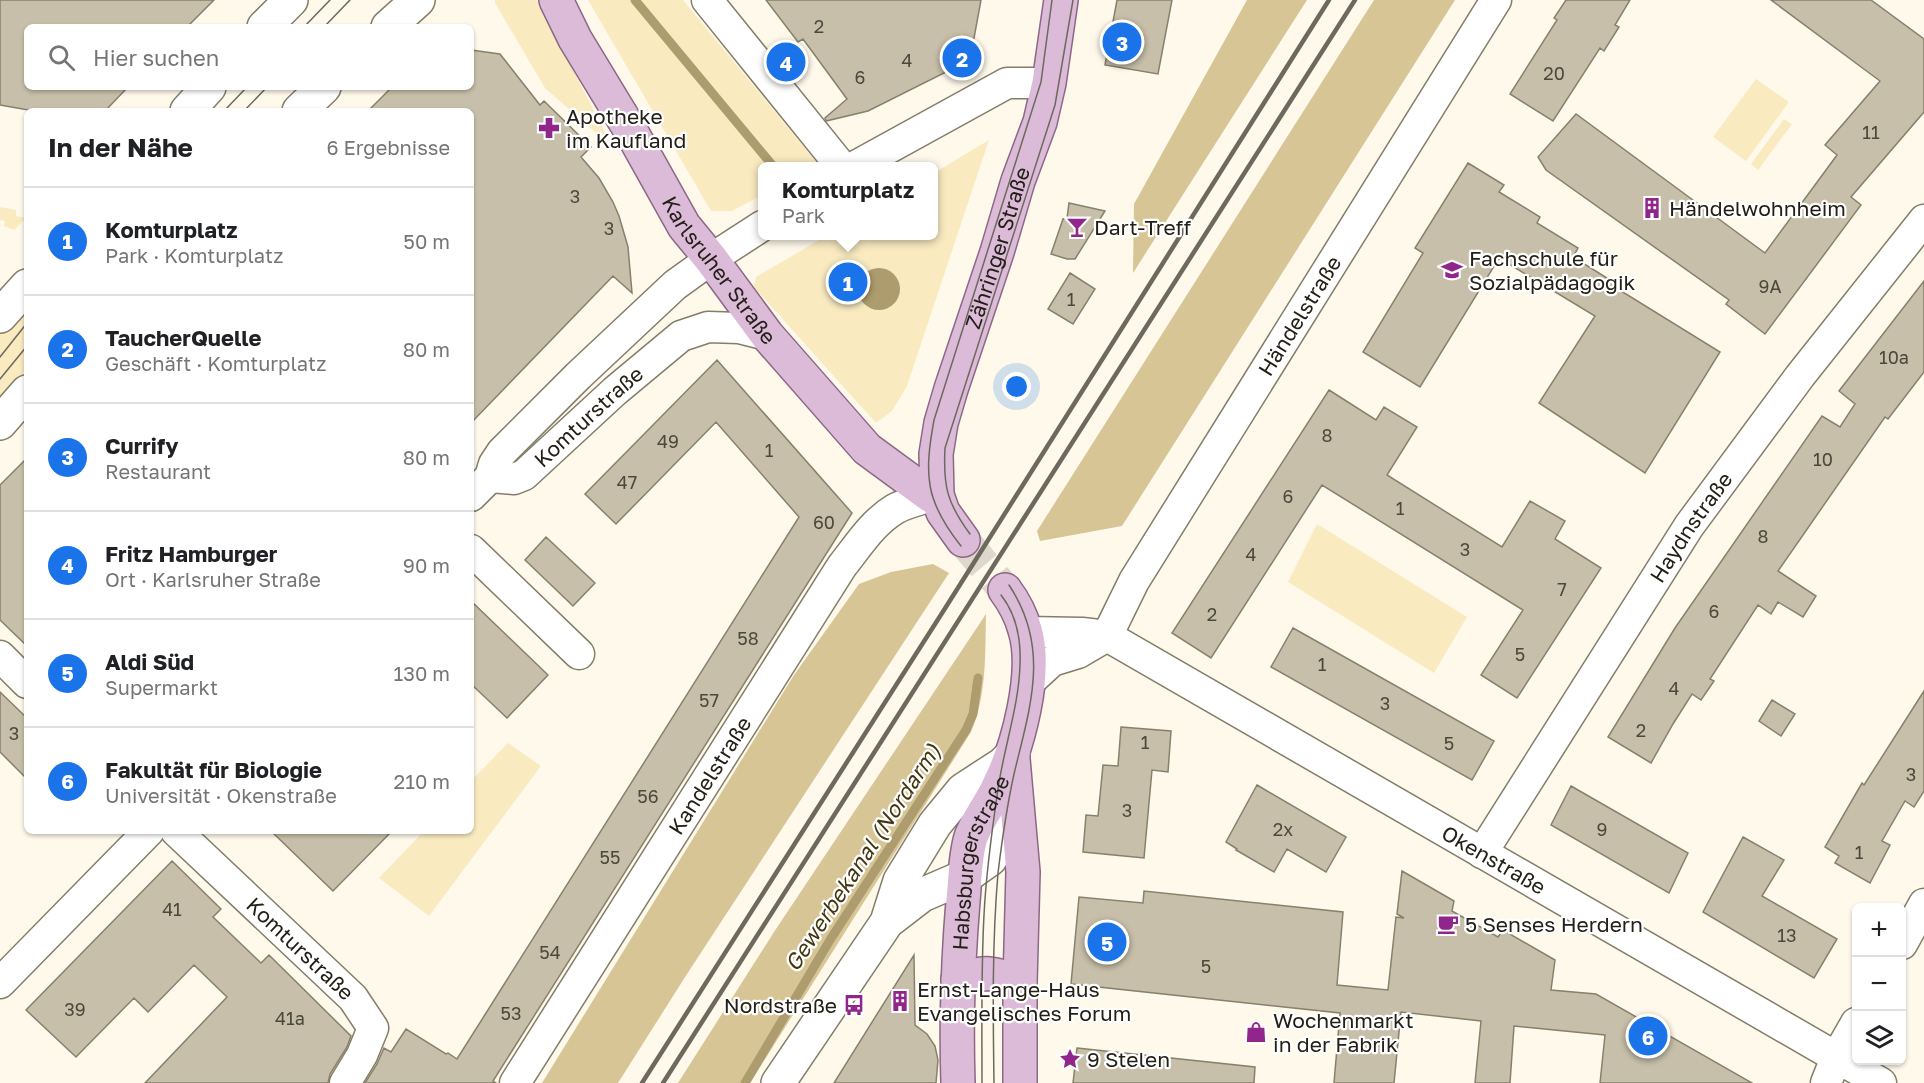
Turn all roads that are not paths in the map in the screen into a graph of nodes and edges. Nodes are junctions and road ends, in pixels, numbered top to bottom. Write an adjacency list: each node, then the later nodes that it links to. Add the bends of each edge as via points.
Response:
1 (291, 0): 7 (main road)
2 (418, 0): 8 (main road)
3 (556, 0): 18 (main road, Karlsruher Straße, via 684,226)
4 (707, 0): 14 (street)
5 (1061, 0): 9 (main road, Zähringer Straße)
6 (1496, 0): 32 (street, Händelstraße, via 1134,581)
7 (267, 24)
8 (391, 24)
9 (1048, 83): 15 (street, via 1007,83); 27 (main road, Zähringer Straße, via 1040,122 941,423)
10 (206, 90): 12 (main road)
11 (321, 90): 13 (main road)
12 (190, 108)
13 (303, 108)
14 (838, 162)
15 (863, 162)
16 (1924, 220): 40 (street, Haydnstraße, via 1800,376 1689,526)
17 (758, 229): 18 (street, Komturstraße)
18 (711, 259): 20 (street, Komturstraße); 22 (main road, Karlsruher Straße)
19 (24, 289): 21 (main road)
20 (652, 307): 23 (street, via 671,313 680,322); 26 (street, Komturstraße, via 502,452)
21 (0, 316)
22 (767, 335): 23 (street, Komturstraße, via 739,328 708,327); 27 (main road, Karlsruher Straße, via 867,449)
23 (681, 336): 26 (street, Komturstraße, via 524,475)
24 (24, 395): 25 (main road)
25 (0, 423)
26 (480, 487)
27 (934, 496): 28 (main road); 51 (street, Kandelstraße, via 897,507 873,526 842,566)
28 (963, 540)
29 (474, 553): 33 (street)
30 (1005, 590): 31 (main road, Habsburgerstraße)
31 (1026, 632): 32 (street, Okenstraße); 36 (main road, Habsburgerstraße)
32 (1107, 636): 36 (street, via 1078,653 1052,661); 40 (street, Okenstraße)
33 (579, 654)
34 (0, 656): 35 (street)
35 (24, 680)
36 (1028, 682): 37 (main road, Habsburgerstraße)
37 (1013, 765): 41 (main road, Habsburgerstraße, via 972,837); 43 (main road, via 1003,764 963,790 935,824 900,881); 46 (main road, Habsburgerstraße, via 1023,872)
38 (146, 834): 47 (street)
39 (179, 834): 50 (street, Komturstraße, via 353,998 372,1028)
40 (1482, 853): 49 (street, Okenstraße)
41 (966, 876): 43 (main road, via 922,895); 45 (main road, Habsburgerstraße)
42 (1924, 904): 44 (street)
43 (887, 922): 52 (main road)
44 (1906, 937)
45 (958, 979): 46 (main road, via 993,973); 53 (main road, Habsburgerstraße)
46 (1020, 982): 54 (main road, Habsburgerstraße)
47 (0, 983)
48 (1852, 1032): 49 (street)
49 (1831, 1070): 55 (street, Okenstraße)
50 (345, 1083)
51 (515, 1083)
52 (778, 1083)
53 (958, 1083)
54 (1020, 1083)
55 (1881, 1083)

